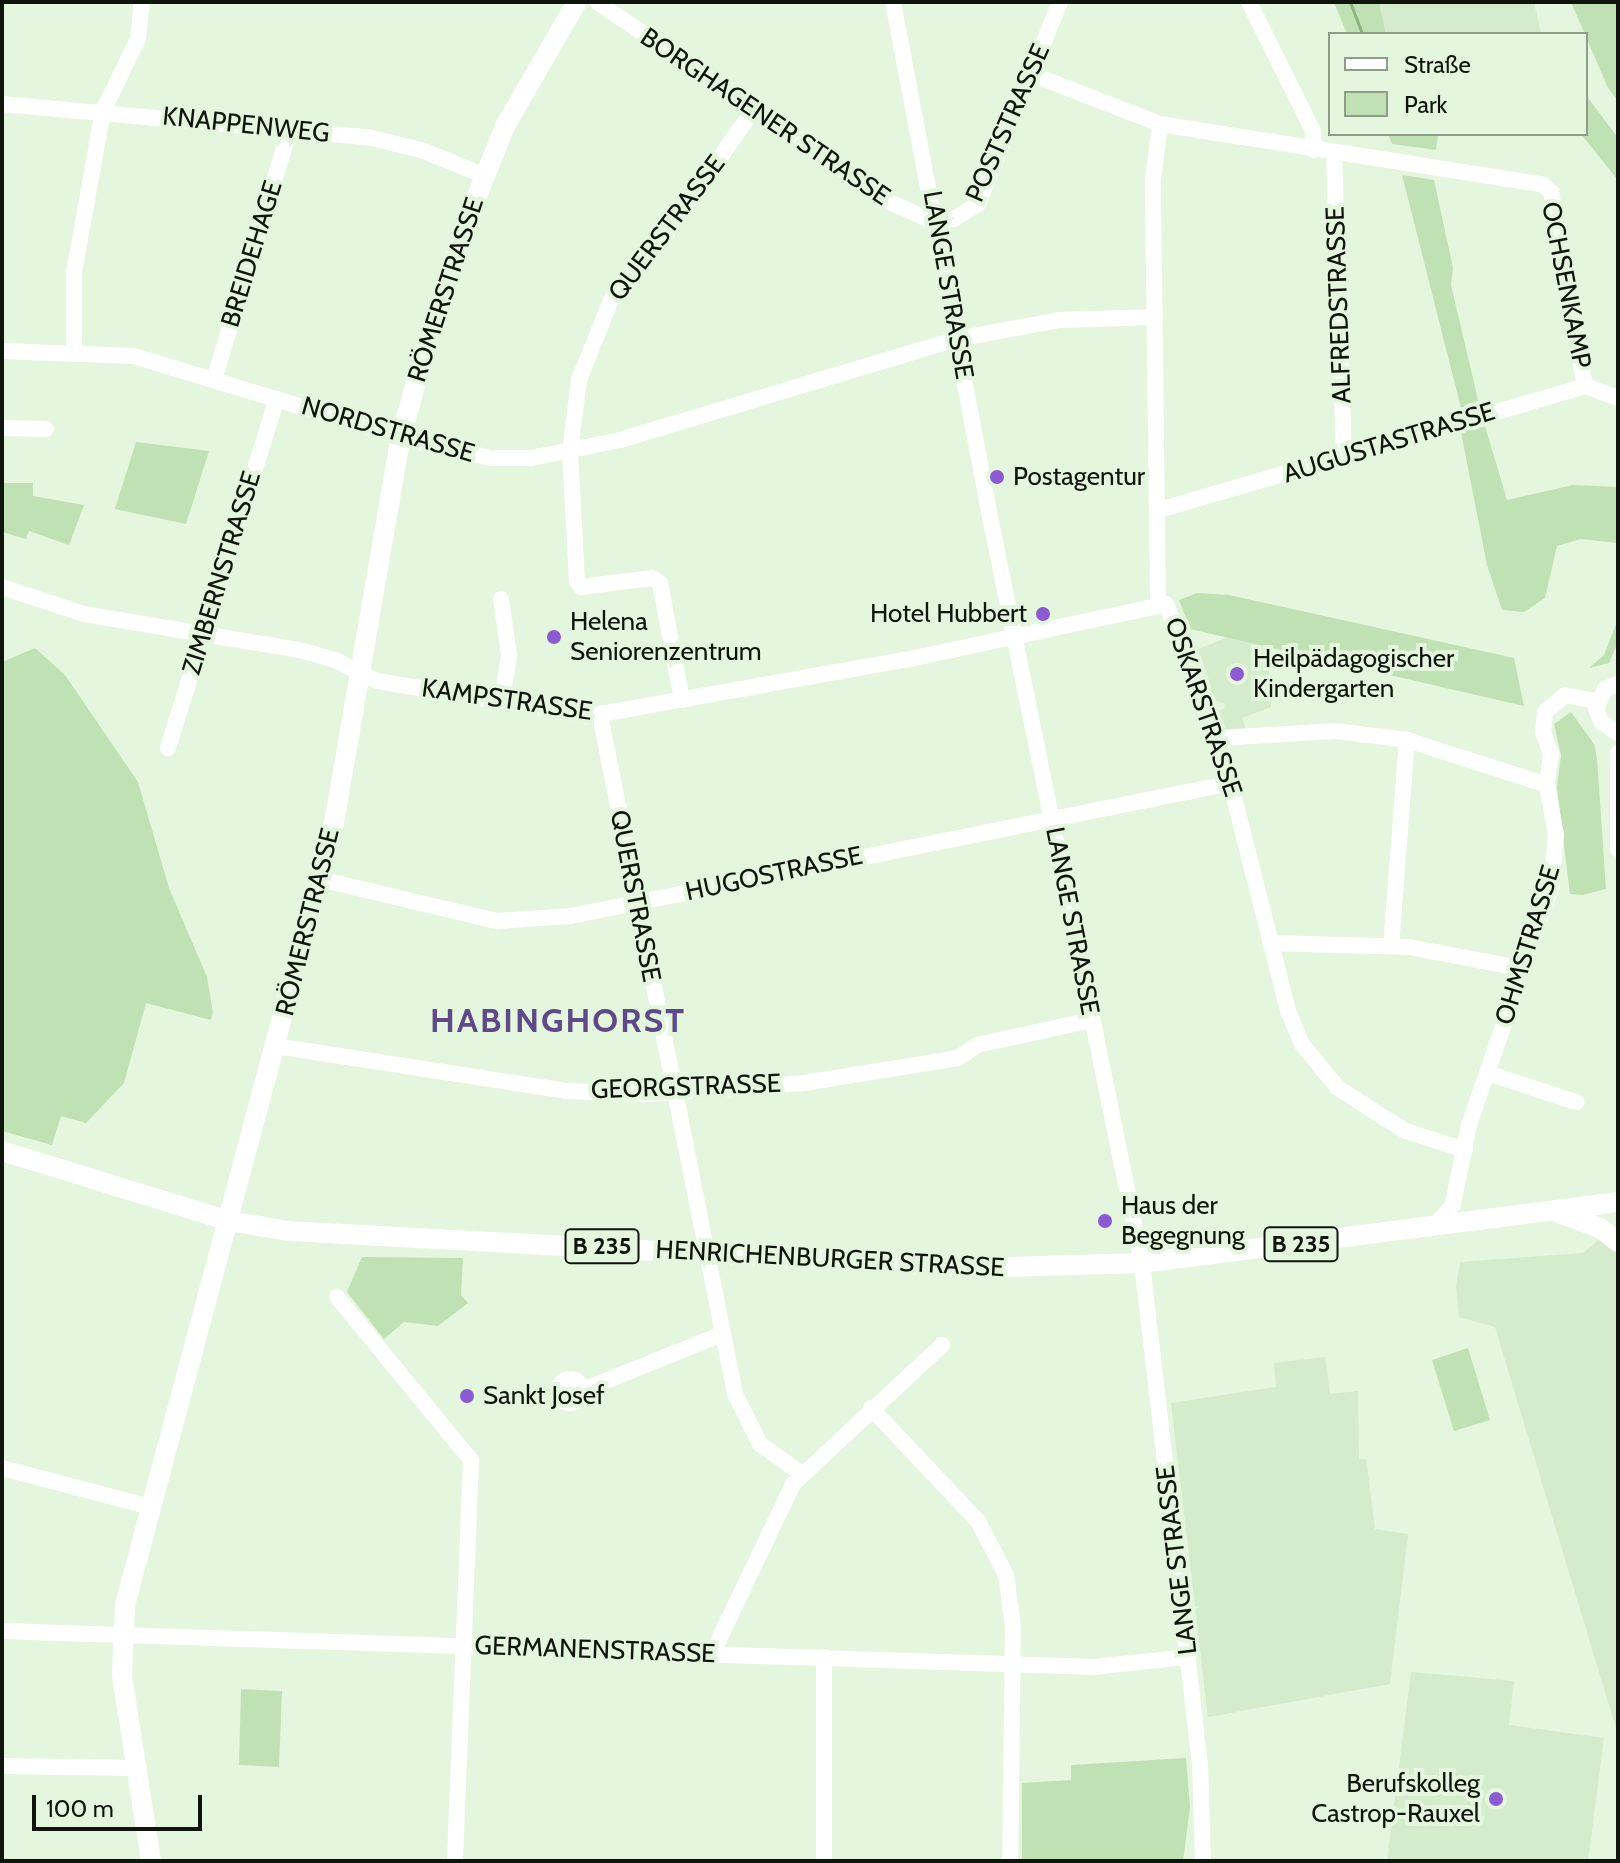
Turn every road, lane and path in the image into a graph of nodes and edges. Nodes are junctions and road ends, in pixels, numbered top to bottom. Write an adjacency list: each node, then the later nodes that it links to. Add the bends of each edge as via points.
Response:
1 (142, 2): 10 (street, via 138,39)
2 (577, 2): 15 (main road, RÖMERSTRASSE, via 521,95)
3 (597, 2): 9 (street, BORGHAGENER STRASSE)
4 (893, 2): 16 (street, LANGE STRASSE)
5 (1060, 2): 7 (street, POSTSTRASSE)
6 (1249, 2): 13 (street, via 1313,131)
7 (1031, 74): 11 (street, OCHSENKAMP); 16 (street, POSTSTRASSE, via 978,204)
8 (2, 104): 10 (street, KNAPPENWEG)
9 (753, 110): 16 (street, BORGHAGENER STRASSE, via 909,214); 28 (street, QUERSTRASSE, via 701,188 611,300 579,380)
10 (103, 111): 12 (street, KNAPPENWEG); 20 (street, via 74,272)
11 (1160, 124): 13 (street, OCHSENKAMP); 17 (street, OSKARSTRASSE, via 1153,180)
12 (290, 129): 15 (street, KNAPPENWEG, via 399,144); 21 (street, BREIDEHAGE)
13 (1314, 150): 14 (street, OCHSENKAMP)
14 (1334, 154): 22 (street, OCHSENKAMP, via 1543,185 1551,192); 29 (street, ALFREDSTRASSE)
15 (483, 175): 27 (main road, RÖMERSTRASSE)
16 (936, 223): 18 (street, LANGE STRASSE)
17 (1155, 317): 18 (street, NORDSTRASSE, via 1060,320); 30 (street, OSKARSTRASSE)
18 (957, 339): 28 (street, NORDSTRASSE); 35 (street, LANGE STRASSE)
19 (2, 351): 20 (street, NORDSTRASSE)
20 (74, 352): 21 (street, NORDSTRASSE, via 134,356)
21 (214, 380): 24 (street, NORDSTRASSE)
22 (1585, 386): 23 (street); 29 (street, AUGUSTASTRASSE)
23 (1618, 398)
24 (277, 399): 27 (street, NORDSTRASSE); 34 (street, ZIMBERNSTRASSE)
25 (2, 428): 26 (street)
26 (46, 429)
27 (401, 437): 28 (street, NORDSTRASSE, via 491,458); 36 (main road, RÖMERSTRASSE)
28 (570, 453): 38 (street, QUERSTRASSE, via 574,560 581,587 657,579)
29 (1344, 457): 30 (street, AUGUSTASTRASSE)
30 (1159, 510): 33 (street, OSKARSTRASSE)
31 (2, 587): 34 (street, KAMPSTRASSE, via 84,614)
32 (501, 599): 39 (street, via 509,655)
33 (1158, 604): 35 (street, KAMPSTRASSE); 43 (street, OSKARSTRASSE, via 1171,608)
34 (204, 633): 36 (street, KAMPSTRASSE, via 300,650); 45 (street, ZIMBERNSTRASSE)
35 (1017, 638): 38 (street, KAMPSTRASSE); 49 (street, LANGE STRASSE)
36 (360, 672): 39 (street, KAMPSTRASSE, via 377,681); 51 (main road, RÖMERSTRASSE)
37 (1618, 684): 40 (street, via 1605,689)
38 (682, 700): 41 (street, KAMPSTRASSE)
39 (502, 701): 41 (street, KAMPSTRASSE)
40 (1597, 701): 42 (street, via 1601,722); 48 (street, OHMSTRASSE, via 1565,695 1545,712 1543,732 1551,754)
41 (600, 715): 52 (street, QUERSTRASSE)
42 (1618, 733)
43 (1219, 738): 44 (street, via 1336,731); 47 (street, OSKARSTRASSE)
44 (1407, 740): 48 (street); 54 (street)
45 (168, 748)
46 (1618, 753): 50 (street)
47 (1232, 783): 49 (street, HUGOSTRASSE); 53 (street, OSKARSTRASSE)
48 (1547, 785): 55 (street, OHMSTRASSE, via 1557,861)
49 (1052, 817): 52 (street, HUGOSTRASSE); 56 (street, LANGE STRASSE)
50 (1618, 849)
51 (319, 879): 52 (street, HUGOSTRASSE, via 450,913 511,922); 57 (main road, RÖMERSTRASSE)
52 (636, 902): 59 (street, QUERSTRASSE)
53 (1273, 943): 54 (street); 61 (street, OSKARSTRASSE, via 1288,1011 1302,1044 1324,1074 1406,1131)
54 (1391, 946): 55 (street)
55 (1524, 969): 58 (street, OHMSTRASSE)
56 (1092, 1020): 59 (street, GEORGSTRASSE, via 977,1045 958,1058 804,1083); 69 (street, LANGE STRASSE)
57 (276, 1046): 59 (street, GEORGSTRASSE, via 566,1091); 65 (main road, RÖMERSTRASSE)
58 (1487, 1073): 60 (street); 61 (street, OHMSTRASSE)
59 (675, 1091): 68 (street, QUERSTRASSE)
60 (1576, 1102)
61 (1465, 1150): 66 (street, OHMSTRASSE, via 1453,1204)
62 (2, 1151): 65 (main road, HENRICHENBURGER STRASSE / B 235)
63 (1618, 1202): 64 (main road, B 235)
64 (1555, 1211): 66 (main road, B 235); 67 (main road, via 1600,1228)
65 (229, 1221): 68 (main road, HENRICHENBURGER STRASSE / B 235, via 352,1236); 77 (main road, RÖMERSTRASSE)
66 (1433, 1228): 69 (main road, B 235)
67 (1618, 1242)
68 (705, 1252): 69 (main road, HENRICHENBURGER STRASSE / B 235, via 973,1268); 71 (street, QUERSTRASSE)
69 (1142, 1263): 83 (street, LANGE STRASSE)
70 (337, 1297): 80 (street, via 471,1460)
71 (722, 1334): 73 (street); 76 (street, QUERSTRASSE, via 747,1426 773,1455)
72 (942, 1345): 74 (street)
73 (583, 1390)
74 (871, 1408): 76 (street); 84 (street, via 988,1535 1010,1592)
75 (2, 1468): 77 (street)
76 (802, 1474): 81 (street, via 715,1639)
77 (151, 1507): 79 (main road, RÖMERSTRASSE)
78 (2, 1631): 79 (street, GERMANENSTRASSE)
79 (121, 1636): 80 (street, GERMANENSTRASSE); 86 (main road, RÖMERSTRASSE)
80 (465, 1646): 81 (street, GERMANENSTRASSE); 89 (street)
81 (712, 1654): 82 (street, GERMANENSTRASSE)
82 (824, 1657): 84 (street, GERMANENSTRASSE); 90 (street)
83 (1188, 1657): 84 (street, GERMANENSTRASSE, via 1094,1667); 87 (street, LANGE STRASSE)
84 (1012, 1663): 91 (street)
85 (2, 1766): 86 (street)
86 (135, 1768): 88 (main road, RÖMERSTRASSE)
87 (1206, 1856)
88 (151, 1861)
89 (455, 1861)
90 (824, 1861)
91 (1010, 1861)

